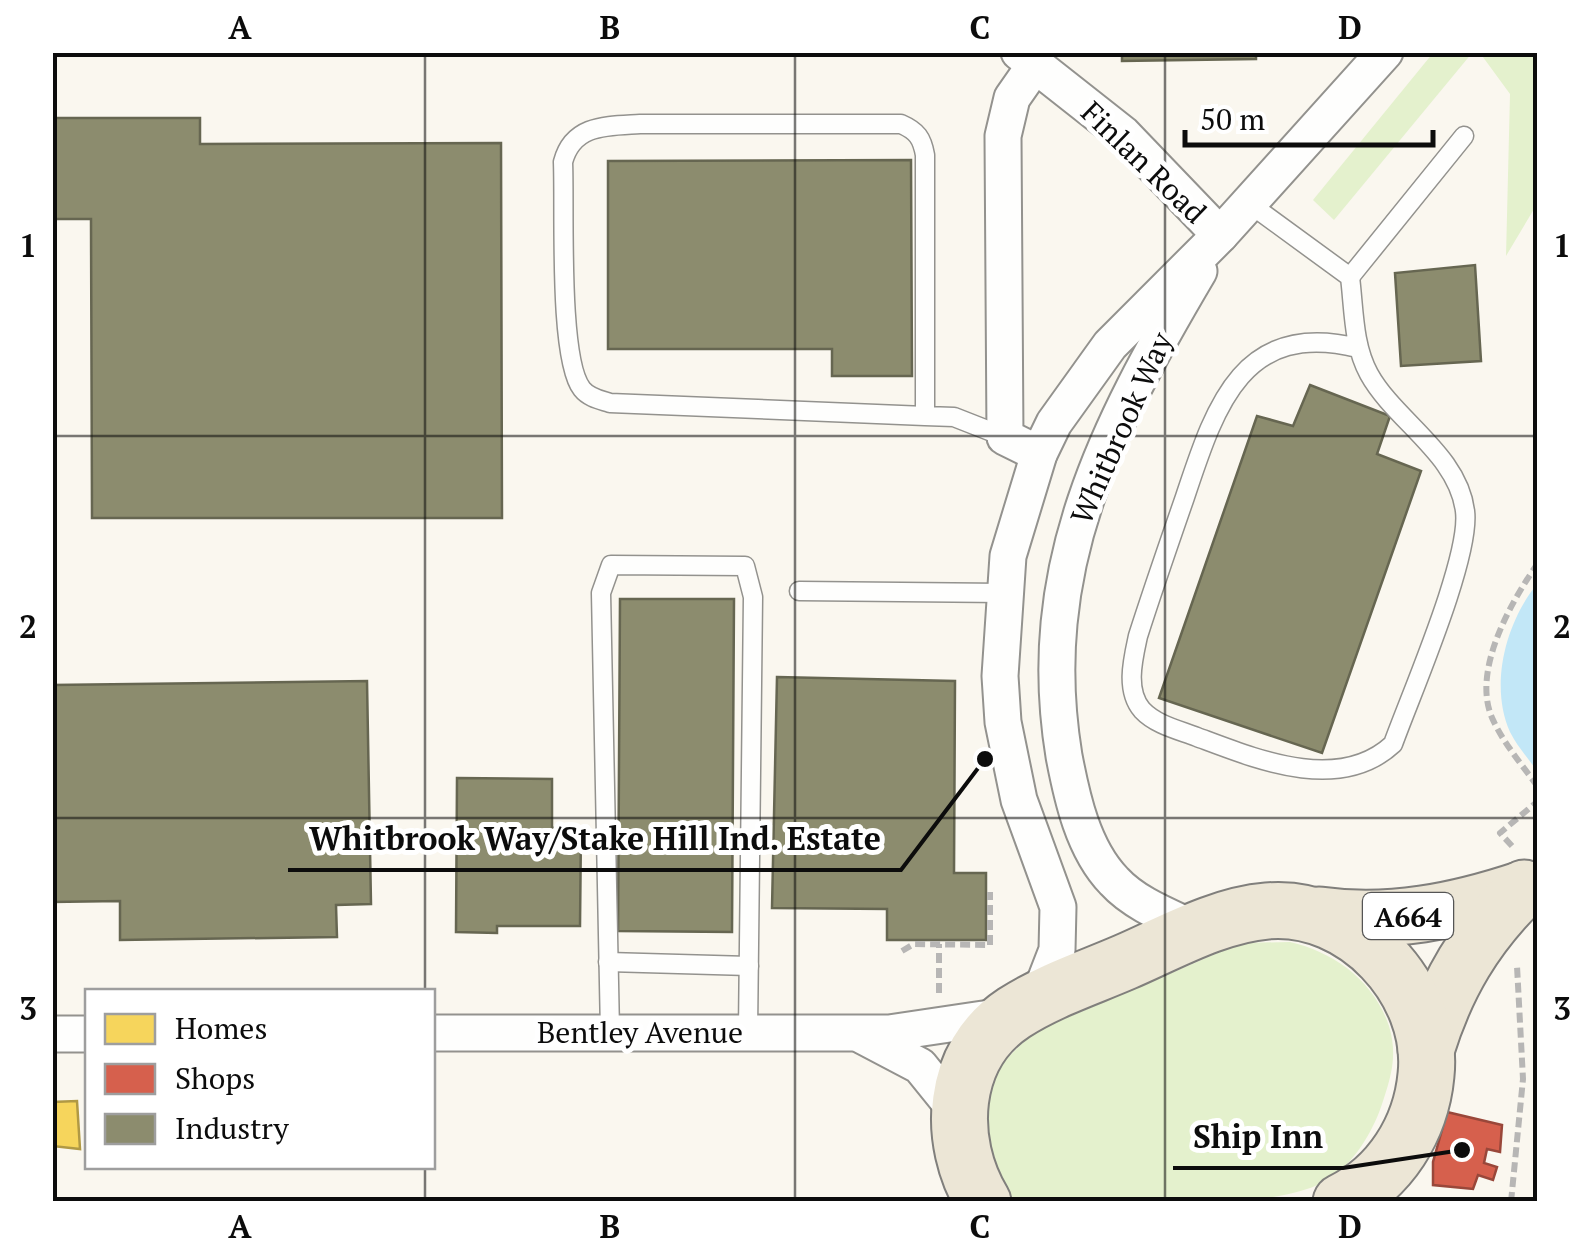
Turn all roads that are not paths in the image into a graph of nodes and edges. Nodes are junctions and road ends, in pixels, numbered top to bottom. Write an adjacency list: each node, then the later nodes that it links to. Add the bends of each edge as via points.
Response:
1 (1385, 52): 4 (street, Whitbrook Way)
2 (1027, 59): 5 (street, Finlan Road, via 1123,134); 9 (street, via 1003,136)
3 (1464, 136): 6 (lane)
4 (1250, 204): 5 (street, Whitbrook Way); 6 (lane)
5 (1220, 235): 10 (street, Whitbrook Way, via 1110,345); 15 (street, Whitbrook Way, via 1162,334 1090,482 1056,626 1055,675 1070,785 1098,860 1128,894)
6 (1350, 277): 7 (lane)
7 (1358, 348): 7 (lane, via 1370,377 1448,470 1466,514 1462,550 1392,744 1361,764 1314,770 1246,755 1160,723 1136,700 1131,667 1212,414 1225,394 1249,368 1296,342)
8 (925, 416): 8 (lane, via 610,403 582,390 568,326 564,162 572,141 600,127 640,124 913,129 926,154); 9 (lane, via 954,418)
9 (1005, 437): 10 (street)
10 (1038, 454): 12 (street, Whitbrook Way, via 1017,518)
11 (800, 591): 12 (lane)
12 (1004, 593): 18 (street, Whitbrook Way, via 1000,676 1010,763 1054,886 1059,920 1057,950)
13 (1524, 871): 14 (main road, A664, via 1478,904 1416,915 1338,918); 25 (main road, A664, via 1461,962)
14 (1291, 911): 15 (main road, via 1239,916); 25 (main road, via 1356,935 1383,957 1419,1016)
15 (1198, 931): 18 (main road)
16 (608, 962): 17 (lane); 17 (lane, via 601,593 611,565 745,566 752,597); 19 (lane)
17 (749, 966): 20 (lane)
18 (1024, 1007): 21 (street, Bentley Avenue, via 930,1030); 27 (main road, via 976,1055)
19 (610, 1032): 20 (street, Bentley Avenue); 22 (street, Bentley Avenue)
20 (748, 1032): 21 (street, Bentley Avenue)
21 (848, 1032): 27 (street, via 900,1052 932,1077)
22 (435, 1033)
23 (52, 1034): 24 (street)
24 (85, 1034)
25 (1426, 1050): 26 (main road, via 1424,1095)
26 (1414, 1124): 28 (main road, via 1376,1179); 29 (main road)
27 (963, 1169)
28 (1341, 1202)
29 (1414, 1202)

